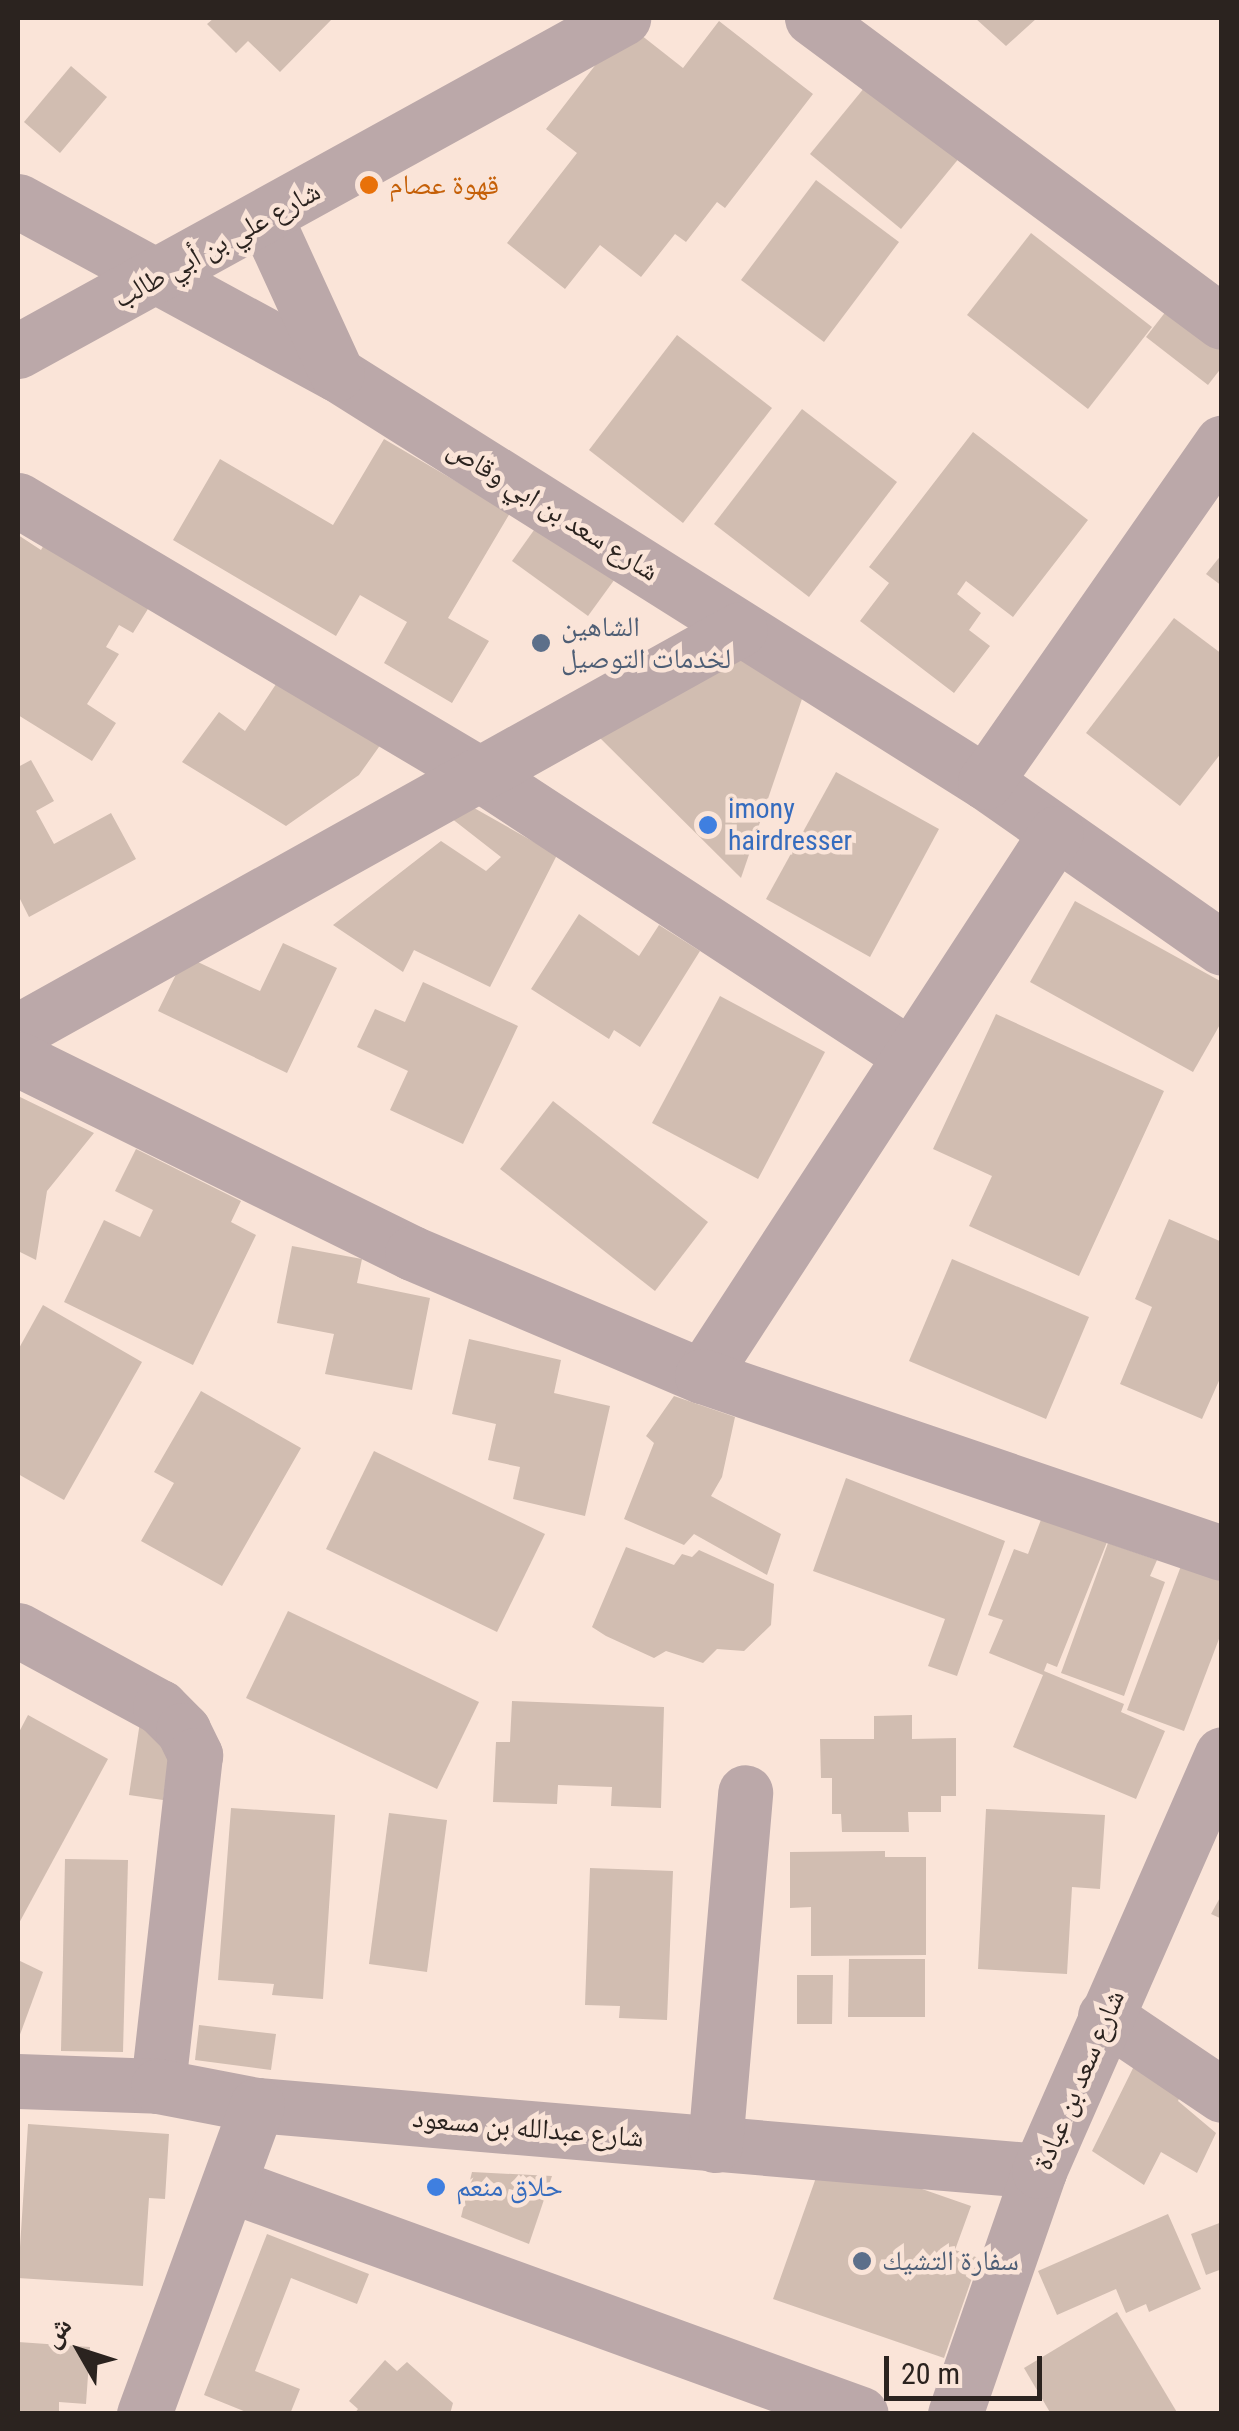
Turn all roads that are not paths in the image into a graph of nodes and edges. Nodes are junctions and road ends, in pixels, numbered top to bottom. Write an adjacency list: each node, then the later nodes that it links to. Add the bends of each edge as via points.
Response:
1 (624, 18): 4 (street, شارع علي بن أبي طالب)
2 (812, 18): 6 (street)
3 (18, 200): 5 (street, شارع سعد بن ابي وقاص)
4 (266, 219): 5 (street, شارع علي بن أبي طالب); 8 (street)
5 (162, 278): 7 (street, شارع علي بن أبي طالب); 8 (street, شارع سعد بن ابي وقاص)
6 (1222, 322)
7 (18, 351)
8 (337, 374): 11 (street, شارع سعد بن ابي وقاص)
9 (1222, 442): 13 (street)
10 (18, 500): 12 (street)
11 (740, 629): 12 (street); 13 (street, شارع سعد بن ابي وقاص)
12 (483, 776): 16 (street); 17 (street)
13 (985, 782): 14 (street, شارع سعد بن ابي وقاص)
14 (1056, 832): 15 (street, شارع سعد بن ابي وقاص); 17 (street)
15 (1222, 948)
16 (18, 1031)
17 (908, 1054): 19 (street)
18 (18, 1059): 19 (street, via 412,1253)
19 (702, 1376): 20 (street)
20 (1222, 1553)
21 (18, 1630): 26 (street, via 160,1707 183,1730 195,1755)
22 (1222, 1754): 24 (street, شارع سعد بن عبادة)
23 (745, 1792): 29 (street)
24 (1105, 2016): 27 (street); 30 (street, شارع سعد بن عبادة)
25 (18, 2082): 26 (street, شارع عبدالله بن مسعود)
26 (158, 2086): 28 (street, شارع عبدالله بن مسعود)
27 (1222, 2095)
28 (257, 2105): 29 (street, شارع عبدالله بن مسعود); 31 (street)
29 (715, 2144): 30 (street, شارع عبدالله بن مسعود)
30 (1040, 2171): 35 (street, شارع سعد بن عبادة)
31 (230, 2185): 32 (street); 33 (street)
32 (749, 2397): 34 (street)
33 (144, 2414)
34 (861, 2414)
35 (955, 2414)

